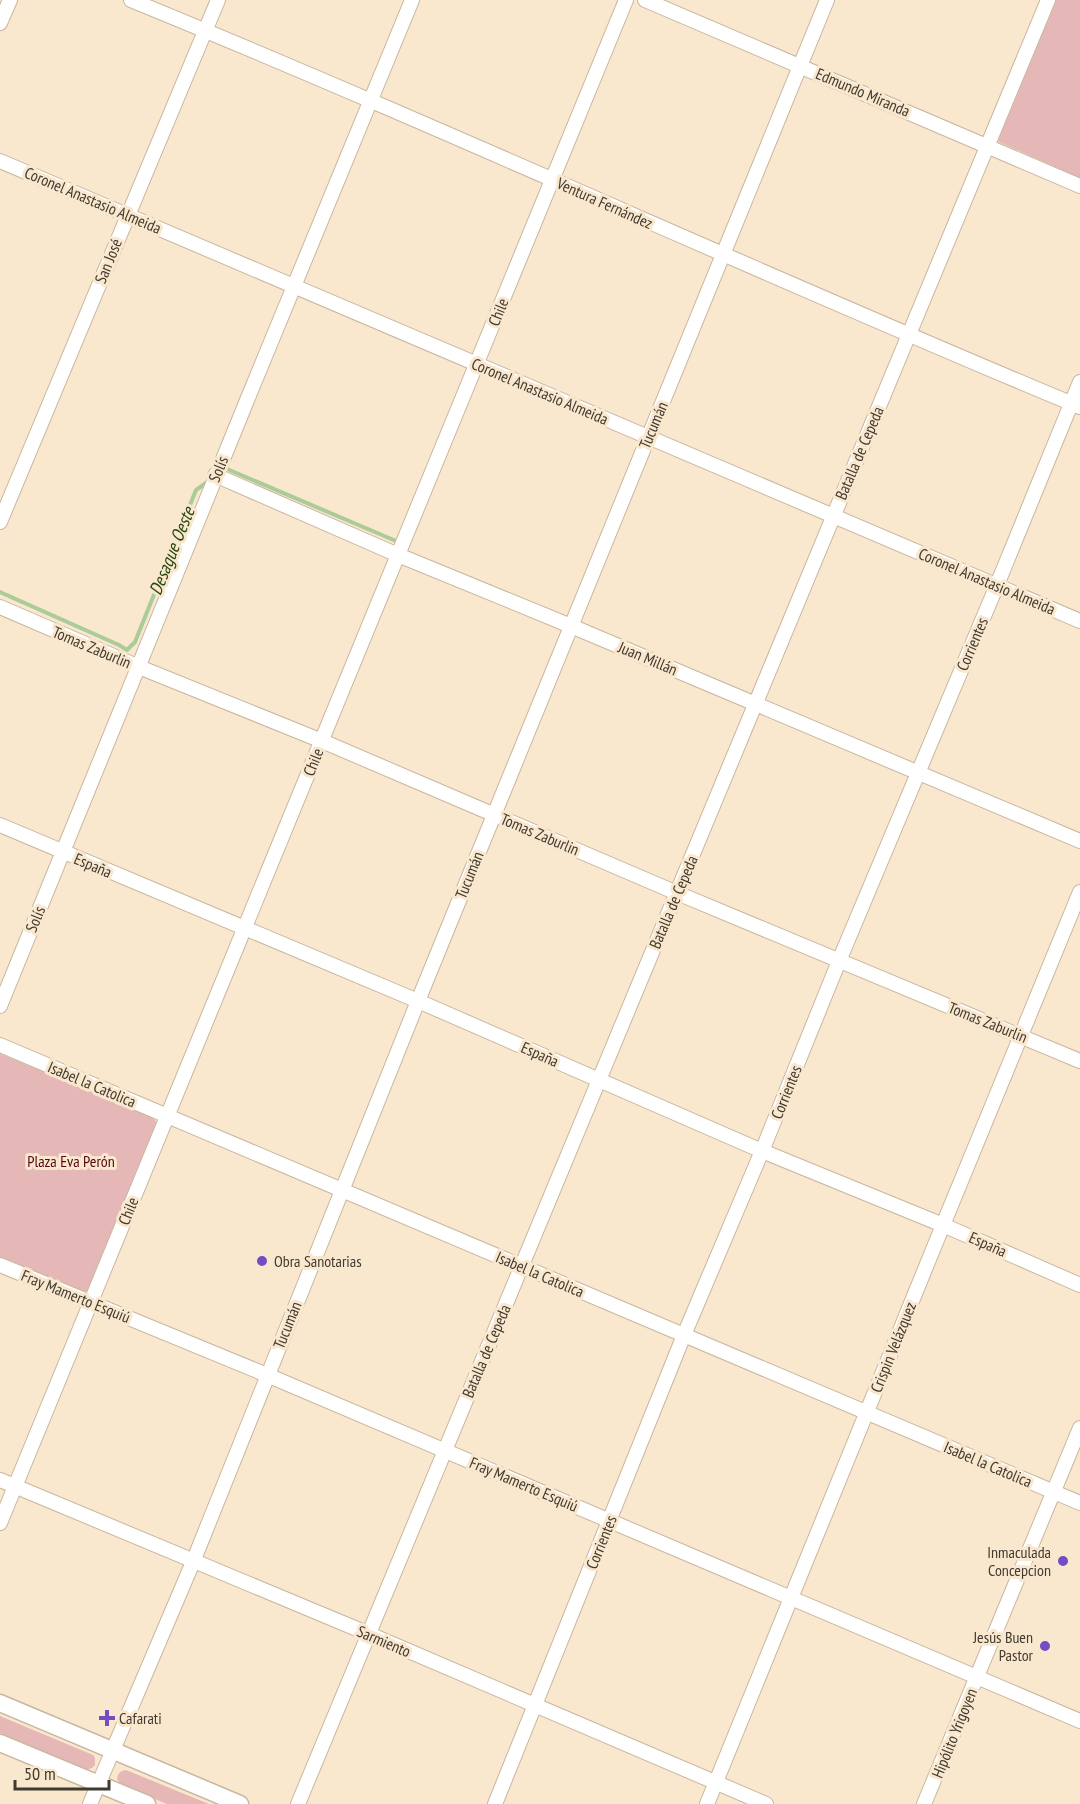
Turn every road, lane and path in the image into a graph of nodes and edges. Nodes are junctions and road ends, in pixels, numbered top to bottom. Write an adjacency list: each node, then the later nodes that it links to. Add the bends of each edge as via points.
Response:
1 (10, 0): 9 (street)
2 (131, 0): 10 (street, Ventura Fernández)
3 (218, 0): 10 (street, San José)
4 (412, 0): 12 (street, Solís)
5 (626, 0): 15 (street, Chile)
6 (645, 0): 11 (street, Edmundo Miranda)
7 (827, 0): 11 (street, Tucumán)
8 (1048, 0): 13 (street, Batalla de Cepeda)
9 (0, 23)
10 (205, 31): 12 (street, Ventura Fernández); 17 (street, San José)
11 (800, 65): 13 (street, Edmundo Miranda); 18 (street, Tucumán)
12 (370, 100): 15 (street, Ventura Fernández); 19 (street, Solís)
13 (987, 146): 16 (street, Edmundo Miranda); 20 (street, Batalla de Cepeda)
14 (0, 161): 17 (street, Coronel Anastasio Almeida)
15 (552, 180): 18 (street, Ventura Fernández); 21 (street, Chile)
16 (1080, 186)
17 (127, 215): 19 (street, Coronel Anastasio Almeida); 27 (street, San José)
18 (724, 255): 20 (street, Ventura Fernández); 24 (street, Tucumán)
19 (294, 286): 21 (street, Coronel Anastasio Almeida); 25 (street, Solís)
20 (909, 333): 23 (street, Ventura Fernández); 26 (street, Batalla de Cepeda)
21 (477, 364): 24 (street, Coronel Anastasio Almeida); 28 (street, Chile)
22 (1080, 382): 23 (street, Corrientes)
23 (1076, 405): 29 (street, Corrientes)
24 (648, 437): 26 (street, Coronel Anastasio Almeida); 32 (street, Tucumán)
25 (215, 475): 28 (street, Juan Millán); 33 (street, Solís)
26 (833, 516): 29 (street, Coronel Anastasio Almeida); 34 (street, Batalla de Cepeda)
27 (0, 522)
28 (398, 555): 32 (street, Juan Millán); 35 (street, Chile)
29 (997, 585): 31 (street, Coronel Anastasio Almeida); 36 (street, Corrientes)
30 (0, 607): 33 (street, Tomas Zaburlin)
31 (1080, 621)
32 (571, 626): 34 (street, Juan Millán); 37 (street, Tucumán)
33 (139, 667): 35 (street, Tomas Zaburlin); 40 (street, Solís)
34 (755, 703): 36 (street, Juan Millán); 42 (street, Batalla de Cepeda)
35 (322, 741): 37 (street, Tomas Zaburlin); 43 (street, Chile)
36 (918, 773): 39 (street, Juan Millán); 44 (street, Corrientes)
37 (494, 815): 42 (street, Tomas Zaburlin); 45 (street, Tucumán)
38 (0, 825): 40 (street, España)
39 (1080, 842)
40 (62, 852): 43 (street, España); 46 (street, Solís)
41 (1080, 892): 47 (street, Crispin Velázquez)
42 (677, 893): 44 (street, Tomas Zaburlin); 50 (street, Batalla de Cepeda)
43 (245, 928): 45 (street, España); 51 (street, Chile)
44 (839, 961): 47 (street, Tomas Zaburlin); 52 (street, Corrientes)
45 (418, 1001): 50 (street, España); 53 (street, Tucumán)
46 (0, 1005)
47 (1021, 1035): 49 (street, Tomas Zaburlin); 54 (street, Crispin Velázquez)
48 (0, 1045): 51 (street, Isabel la Catolica)
49 (1080, 1061)
50 (599, 1080): 52 (street, España); 56 (street, Batalla de Cepeda)
51 (168, 1116): 53 (street, Isabel la Catolica); 58 (street, Chile)
52 (762, 1151): 54 (street, España); 59 (street, Corrientes)
53 (342, 1190): 56 (street, Isabel la Catolica); 60 (street, Tucumán)
54 (942, 1225): 57 (street, España); 61 (street, Crispin Velázquez)
55 (0, 1265): 58 (street, Fray Mamerto Esquiú)
56 (522, 1266): 59 (street, Isabel la Catolica); 63 (street, Batalla de Cepeda)
57 (1080, 1285)
58 (91, 1302): 60 (street, Fray Mamerto Esquiú); 65 (street, Chile)
59 (684, 1335): 61 (street, Isabel la Catolica); 68 (street, Corrientes)
60 (267, 1375): 63 (street, Fray Mamerto Esquiú); 70 (street, Tucumán)
61 (867, 1412): 66 (street, Isabel la Catolica); 71 (street, Crispin Velázquez)
62 (1080, 1428): 66 (street, Hipólito Yrigoyen)
63 (445, 1450): 68 (street, Fray Mamerto Esquiú); 72 (street, Batalla de Cepeda)
64 (0, 1480): 65 (street, Sarmiento)
65 (15, 1487): 69 (street, Chile); 70 (street, Sarmiento)
66 (1054, 1492): 67 (street, Isabel la Catolica); 73 (street, Hipólito Yrigoyen)
67 (1080, 1503)
68 (609, 1521): 71 (street, Fray Mamerto Esquiú); 75 (street, Corrientes)
69 (0, 1523)
70 (193, 1562): 72 (street, Sarmiento); 78 (street, Tucumán)
71 (791, 1598): 73 (street, Fray Mamerto Esquiú); 79 (street, Crispin Velázquez)
72 (369, 1634): 75 (street, Sarmiento); 84 (street, Batalla de Cepeda)
73 (977, 1677): 76 (street, Fray Mamerto Esquiú); 88 (street, Hipólito Yrigoyen)
74 (0, 1703): 78 (street)
75 (535, 1706): 79 (street, Sarmiento); 85 (street, Corrientes)
76 (1080, 1721)
77 (0, 1743): 80 (street)
78 (113, 1750): 80 (street, Tucumán); 83 (street)
79 (716, 1783): 86 (street, Crispin Velázquez); 87 (street, Sarmiento)
80 (98, 1784): 81 (street, Tucumán); 82 (street)
81 (90, 1804)
82 (147, 1804)
83 (240, 1804)
84 (298, 1804)
85 (495, 1804)
86 (707, 1804)
87 (766, 1804)
88 (924, 1804)

